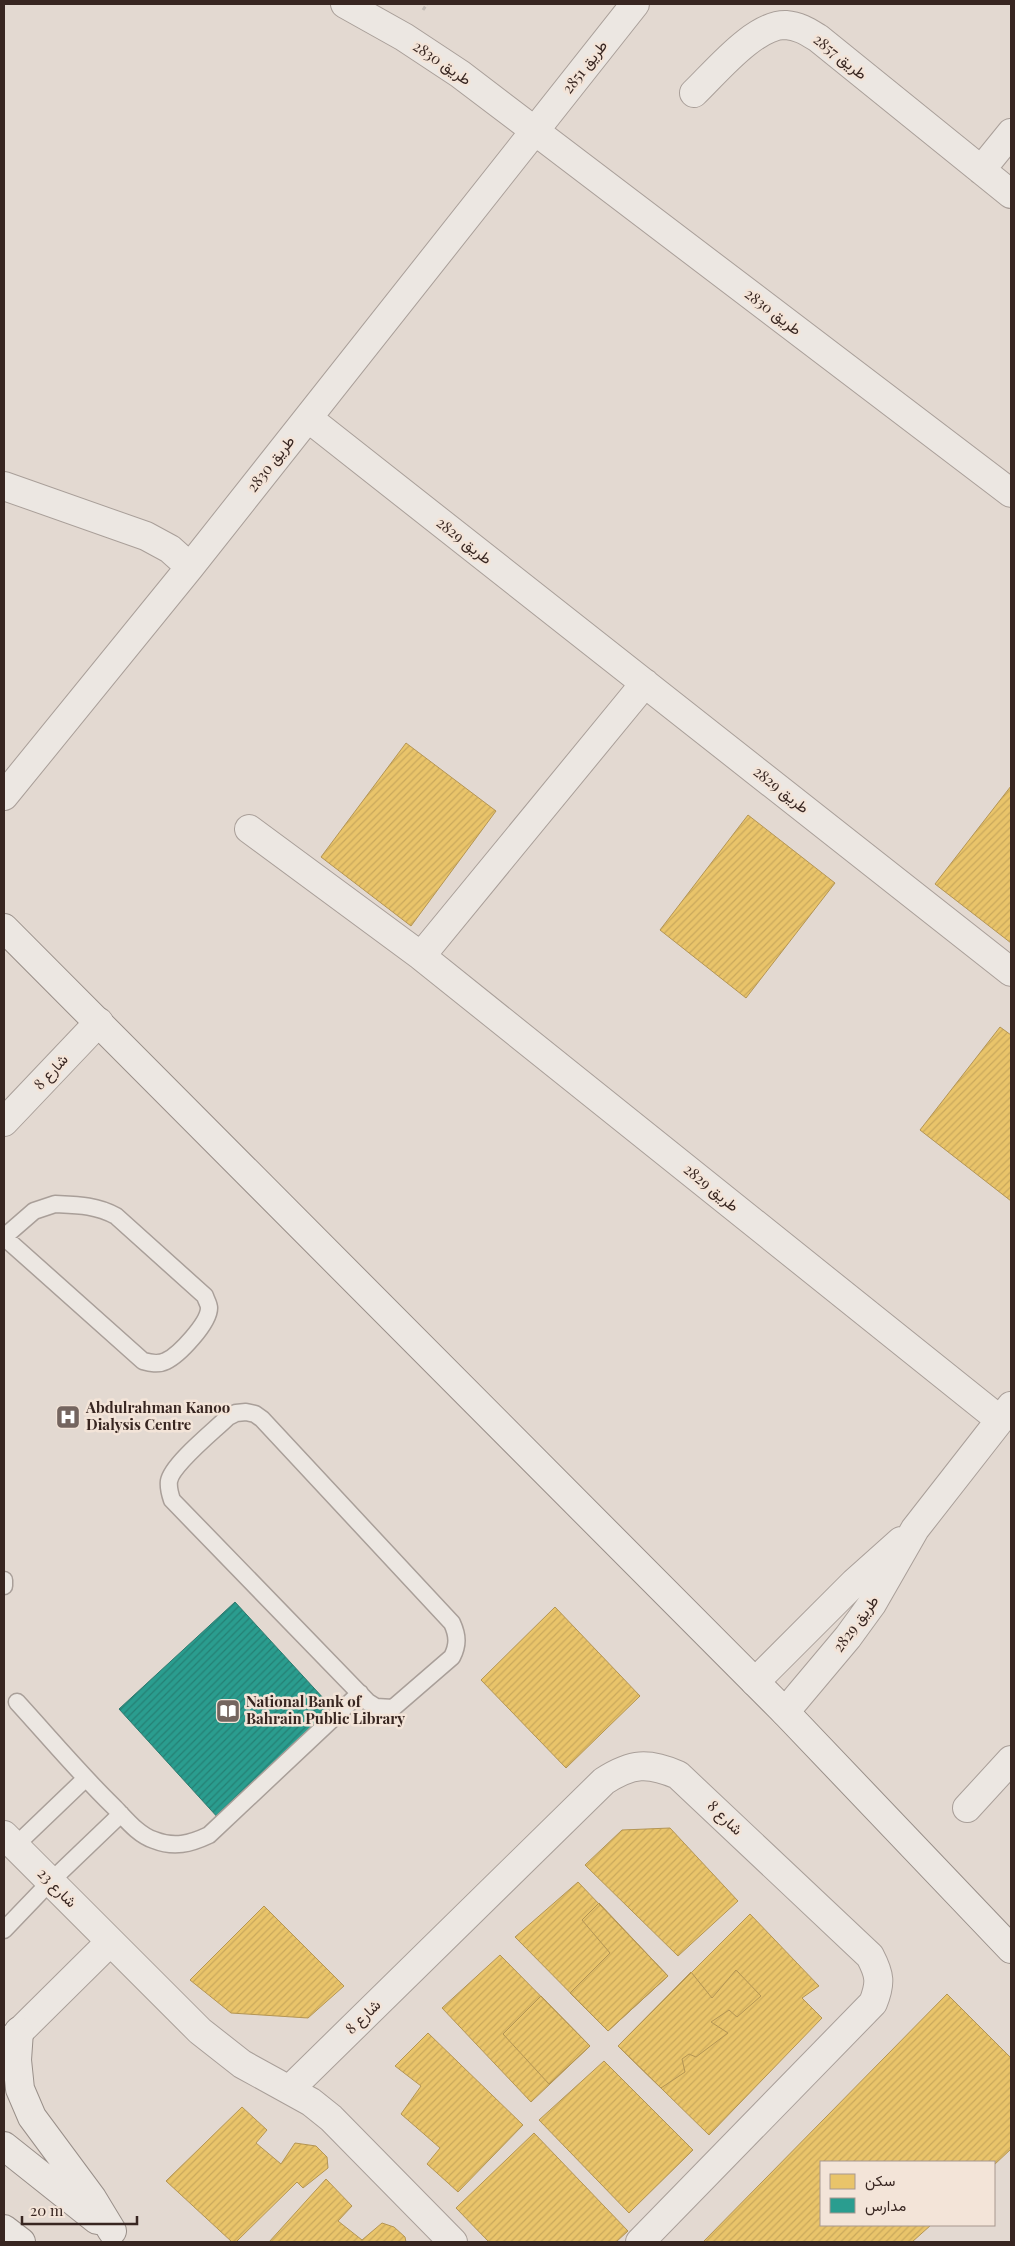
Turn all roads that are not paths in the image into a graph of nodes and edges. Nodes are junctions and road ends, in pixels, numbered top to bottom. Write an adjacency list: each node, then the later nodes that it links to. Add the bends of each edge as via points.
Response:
1 (345, 4): 4 (street, طريق 2830, via 460,74)
2 (635, 4): 4 (street, طريق 2851)
3 (694, 93): 6 (street, طريق 2857, via 753,38 769,29 786,25 804,29)
4 (535, 130): 8 (street, طريق 2830); 10 (street, طريق 2830)
5 (1011, 133): 6 (street)
6 (981, 170): 7 (street, طريق 2857)
7 (1011, 194)
8 (308, 418): 11 (street, طريق 2830); 12 (street, طريق 2829)
9 (4, 486): 11 (street, via 146,536 170,549)
10 (1011, 494)
11 (190, 567): 13 (street, طريق 2830)
12 (645, 683): 16 (street); 17 (street, طريق 2829)
13 (4, 796)
14 (249, 830): 16 (street, طريق 2829)
15 (4, 928): 18 (street)
16 (421, 956): 21 (street, طريق 2829)
17 (1011, 972)
18 (99, 1022): 19 (street, شارع 8); 25 (street)
19 (4, 1122)
20 (4, 1237): 20 (lane, via 142,1361 164,1362 173,1357 207,1318 209,1307 198,1288 106,1210 84,1205 44,1206)
21 (1006, 1413): 22 (street, طريق 2829)
22 (916, 1529): 25 (street, طريق 2829, via 854,1583); 28 (street, طريق 2829, via 862,1618)
23 (4, 1580): 24 (lane)
24 (4, 1586)
25 (755, 1682): 28 (street)
26 (360, 1693): 26 (lane, via 376,1707 393,1708 452,1657 457,1640 452,1624 262,1419 254,1414 236,1413 228,1417 173,1472 169,1481 172,1500); 32 (lane, via 209,1835 191,1843 172,1845 152,1840)
27 (17, 1702): 30 (lane)
28 (785, 1712): 37 (street)
29 (1011, 1760): 31 (street)
30 (85, 1778): 32 (lane); 33 (lane)
31 (967, 1808)
32 (121, 1814): 34 (lane)
33 (9, 1840): 34 (street, شارع 23)
34 (50, 1882): 35 (lane); 36 (street, شارع 23)
35 (4, 1930)
36 (110, 1942): 38 (street); 39 (street, via 220,2049)
37 (1011, 1949)
38 (12, 2039): 42 (street, via 20,2088 32,2117)
39 (289, 2090): 44 (street, via 331,2118); 45 (street, شارع 8, via 604,1781 621,1770 640,1766 660,1768 678,1775 870,1956 878,1971 879,1987 873,2003)
40 (4, 2146): 42 (street)
41 (4, 2229): 43 (street)
42 (117, 2237)
43 (21, 2242)
44 (453, 2242)
45 (640, 2242)

